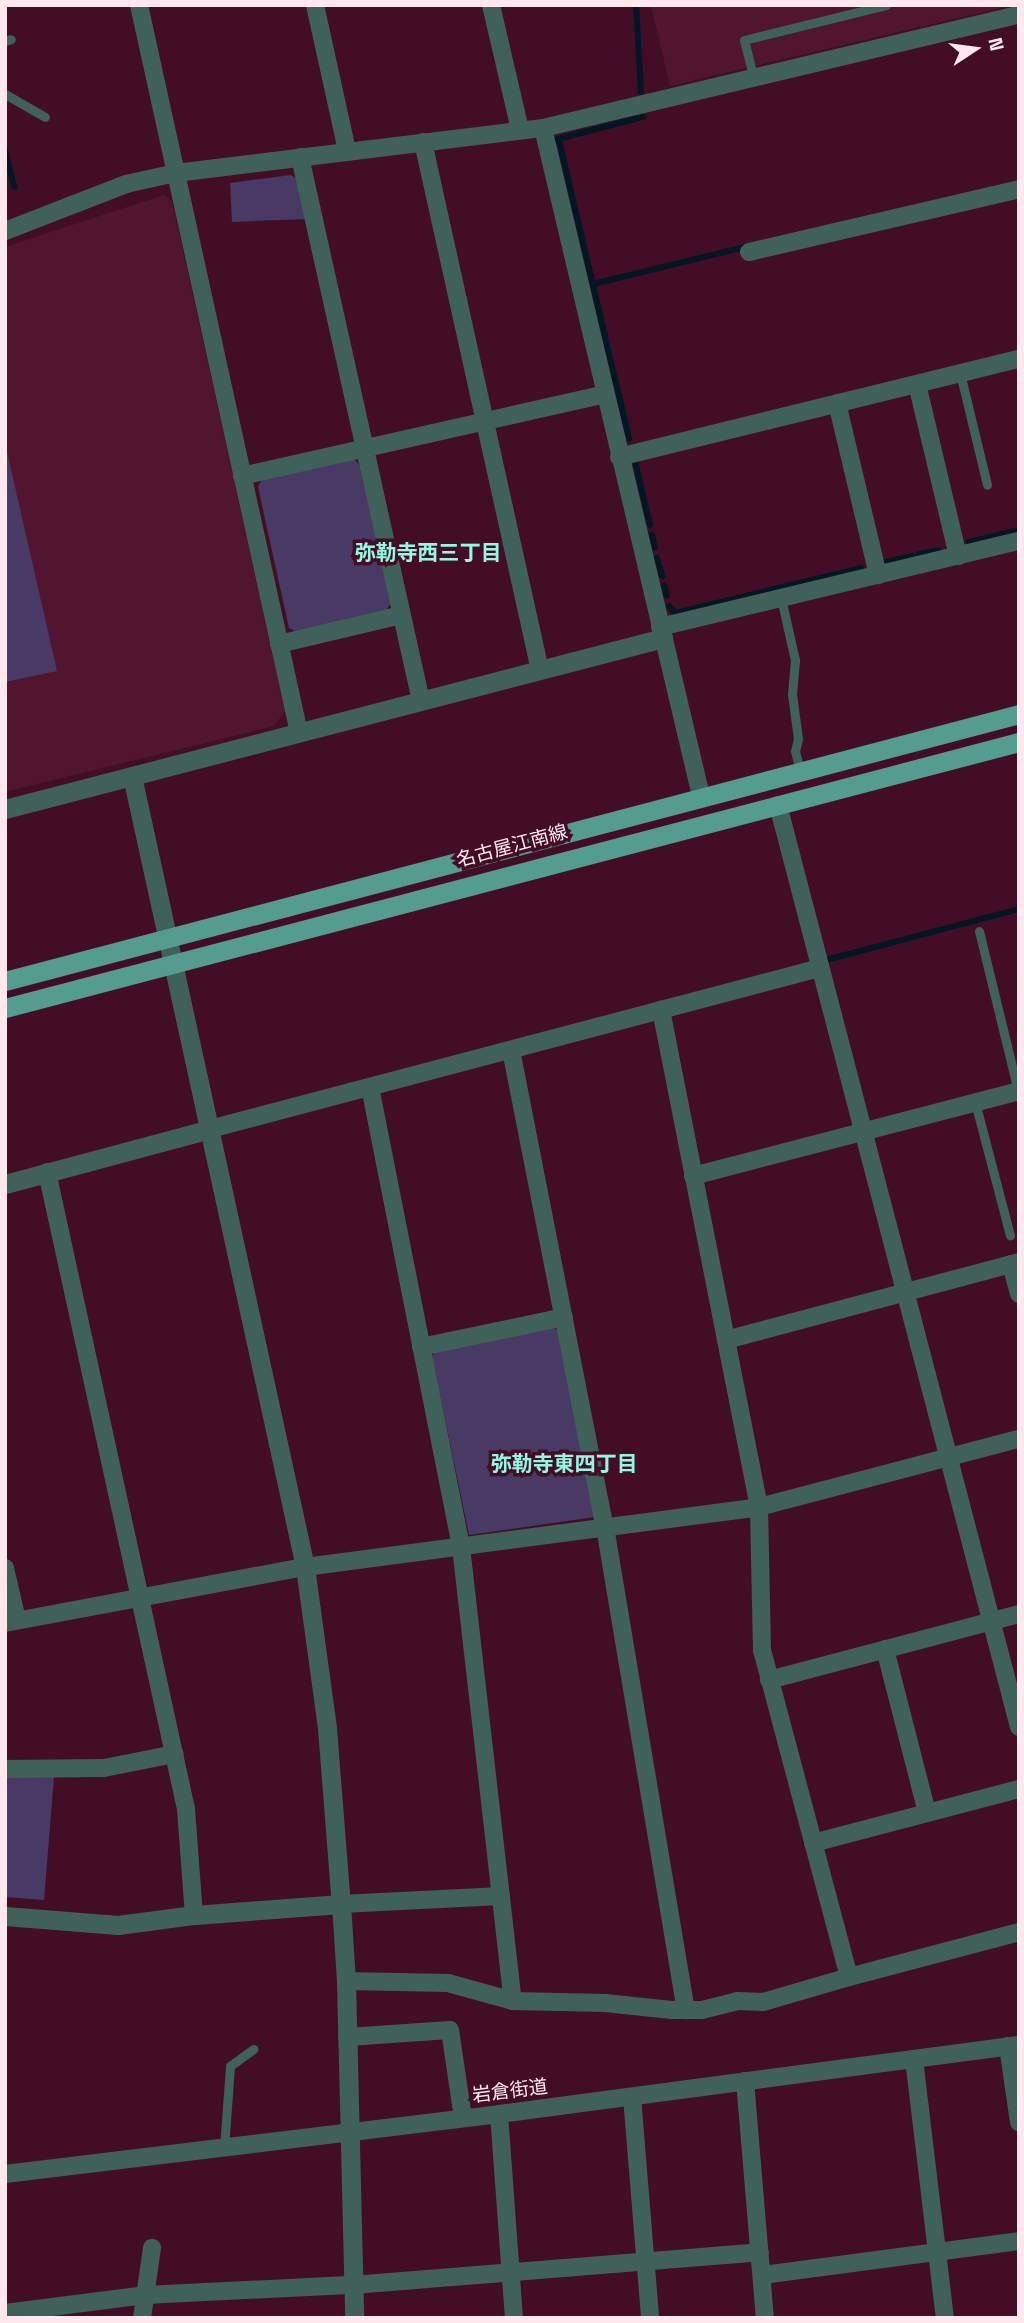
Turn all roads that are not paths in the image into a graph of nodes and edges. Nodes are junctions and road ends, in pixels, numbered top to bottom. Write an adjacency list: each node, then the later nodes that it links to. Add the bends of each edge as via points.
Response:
1 (139, 5): 14 (street)
2 (315, 5): 12 (street)
3 (491, 5): 10 (street)
4 (886, 5): 6 (lane, via 744,40)
5 (1019, 15): 6 (street)
6 (754, 79): 9 (street)
7 (5, 94): 8 (lane)
8 (45, 117)
9 (543, 128): 10 (street); 21 (street)
10 (520, 130): 11 (street)
11 (423, 142): 12 (street); 23 (street)
12 (347, 150): 13 (street)
13 (300, 157): 14 (street); 24 (street)
14 (176, 173): 16 (street, via 126,184); 26 (street)
15 (1019, 189): 17 (street)
16 (6, 228)
17 (748, 252)
18 (1019, 359): 19 (street)
19 (960, 373): 20 (street); 27 (lane)
20 (917, 384): 22 (street); 29 (street)
21 (604, 394): 23 (street); 25 (street)
22 (837, 404): 25 (street); 30 (street)
23 (485, 421): 24 (street); 35 (street)
24 (365, 448): 26 (street); 32 (street)
25 (619, 457): 33 (street)
26 (242, 476): 34 (street)
27 (987, 485)
28 (1019, 541): 29 (street)
29 (958, 556): 30 (street)
30 (878, 575): 31 (street)
31 (781, 598): 33 (street); 40 (lane, via 795,660 792,694)
32 (402, 615): 34 (street); 36 (street)
33 (661, 633): 35 (street); 42 (street)
34 (279, 644): 38 (street)
35 (540, 670): 36 (street)
36 (421, 701): 38 (street)
37 (1019, 714): 40 (main road, 名古屋江南線)
38 (299, 733): 41 (street)
39 (1019, 742): 43 (main road, 名古屋江南線)
40 (800, 771): 42 (main road, 名古屋江南線)
41 (132, 776): 44 (street); 46 (street)
42 (701, 796): 46 (main road, 名古屋江南線)
43 (778, 805): 47 (main road, 名古屋江南線); 48 (street)
44 (5, 809)
45 (979, 931): 54 (lane)
46 (168, 937): 47 (street); 49 (main road, 名古屋江南線)
47 (174, 965): 50 (main road, 名古屋江南線); 56 (street)
48 (820, 968): 51 (street); 57 (street)
49 (5, 981)
50 (5, 1008)
51 (661, 1010): 52 (street); 59 (street)
52 (511, 1050): 53 (street); 65 (street)
53 (370, 1087): 56 (street); 67 (street)
54 (1018, 1091): 55 (street)
55 (975, 1102): 57 (street); 61 (lane)
56 (210, 1129): 58 (street); 73 (street)
57 (863, 1132): 59 (street); 63 (street)
58 (47, 1172): 60 (street); 75 (street)
59 (694, 1176): 66 (street)
60 (5, 1184)
61 (1010, 1235)
62 (1015, 1263): 63 (street); 64 (street)
63 (905, 1292): 66 (street); 69 (street)
64 (1019, 1294)
65 (564, 1317): 67 (street); 71 (street)
66 (726, 1340): 70 (street)
67 (421, 1347): 72 (street)
68 (1019, 1439): 69 (street)
69 (948, 1457): 70 (street); 78 (street)
70 (759, 1507): 71 (street); 80 (street, via 762,1651)
71 (605, 1527): 72 (street); 95 (street)
72 (461, 1547): 73 (street); 87 (street)
73 (305, 1567): 75 (street); 88 (street, via 327,1728)
74 (5, 1568): 77 (street)
75 (141, 1598): 77 (street); 82 (street)
76 (1019, 1614): 78 (street)
77 (11, 1621)
78 (991, 1621): 79 (street); 81 (street)
79 (885, 1649): 80 (street); 85 (street)
80 (769, 1680): 86 (street)
81 (1019, 1727)
82 (175, 1754): 83 (street, via 104,1768); 89 (street, via 186,1809)
83 (5, 1769)
84 (1019, 1789): 85 (street)
85 (927, 1813): 86 (street)
86 (813, 1843): 92 (street)
87 (500, 1895): 88 (street); 94 (street)
88 (341, 1904): 89 (street); 93 (street)
89 (194, 1915): 90 (street, via 118,1925)
90 (5, 1916)
91 (1019, 1932): 92 (street)
92 (849, 1977): 95 (street, via 763,2002 737,2001)
93 (346, 1981): 94 (street, via 448,1983); 96 (street)
94 (513, 2001): 95 (street)
95 (686, 2010)
96 (347, 2037): 103 (street, via 450,2030); 105 (street)
97 (1013, 2045): 99 (street, 岩倉街道); 104 (street)
98 (253, 2049): 106 (lane, via 230,2066)
99 (914, 2059): 100 (street, 岩倉街道); 111 (street)
100 (745, 2081): 101 (street, 岩倉街道); 110 (street)
101 (632, 2097): 102 (street, 岩倉街道); 112 (street)
102 (499, 2114): 103 (street, 岩倉街道); 113 (street)
103 (463, 2118): 105 (street, 岩倉街道)
104 (1019, 2122)
105 (350, 2132): 106 (street, 岩倉街道); 115 (street)
106 (224, 2148): 107 (street, 岩倉街道)
107 (5, 2174)
108 (1019, 2241): 111 (street)
109 (152, 2248): 116 (street)
110 (760, 2252): 112 (street); 114 (street)
111 (936, 2252): 114 (street); 123 (street)
112 (646, 2260): 113 (street); 121 (street)
113 (510, 2270): 115 (street); 120 (street)
114 (762, 2275): 122 (street)
115 (354, 2285): 116 (street); 119 (street)
116 (145, 2295): 117 (street); 118 (street)
117 (5, 2313)
118 (142, 2318)
119 (354, 2318)
120 (514, 2318)
121 (650, 2318)
122 (765, 2318)
123 (944, 2318)

